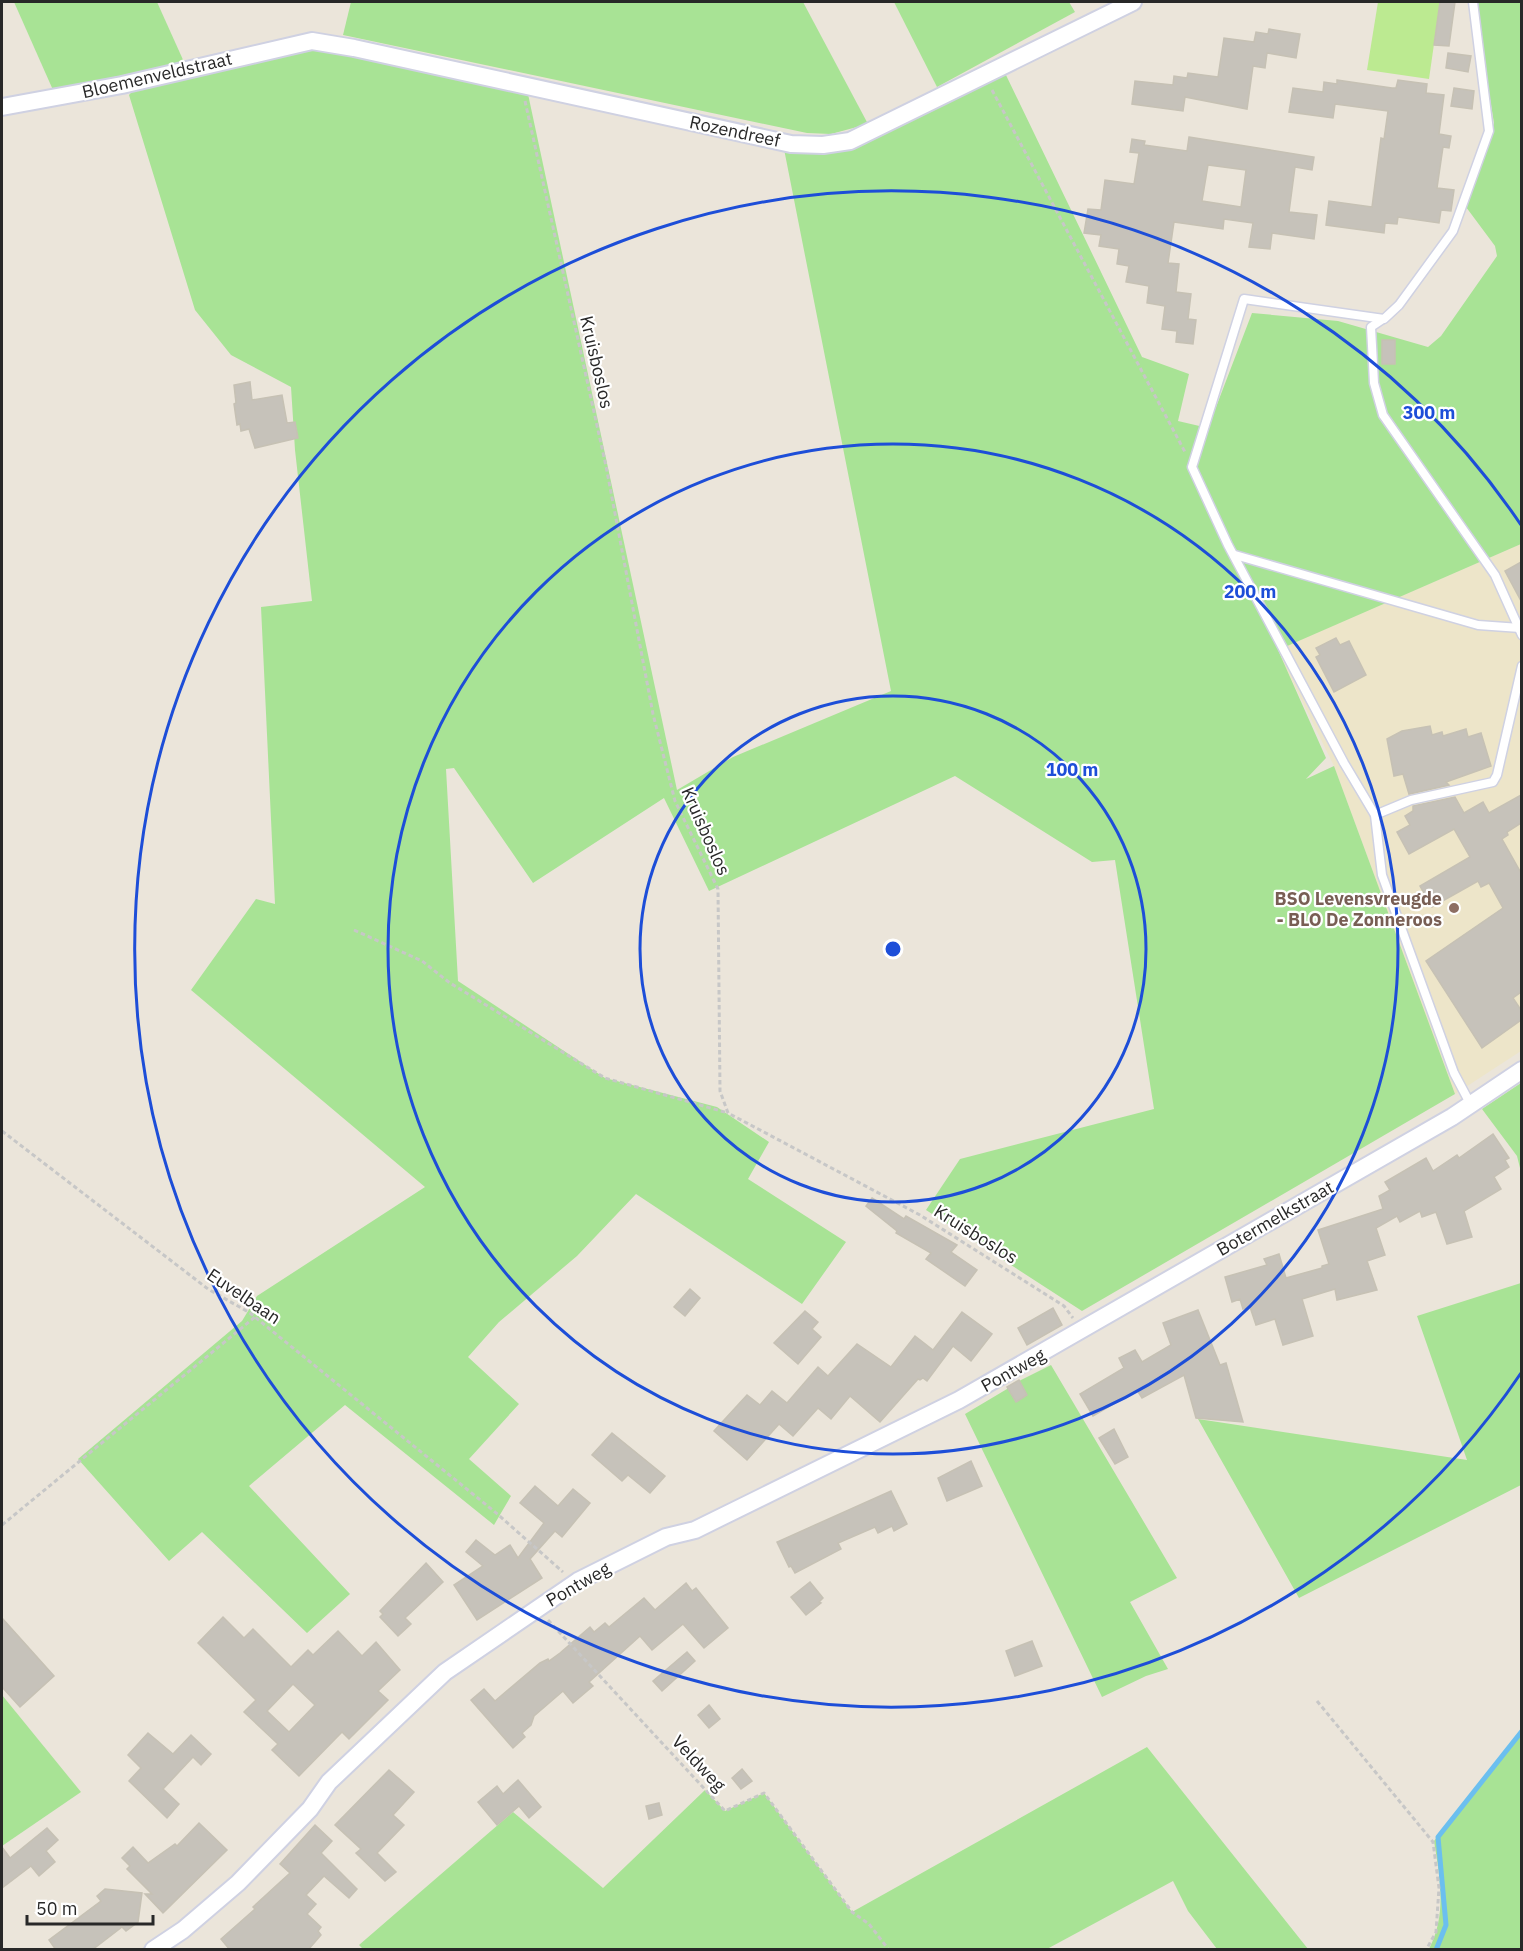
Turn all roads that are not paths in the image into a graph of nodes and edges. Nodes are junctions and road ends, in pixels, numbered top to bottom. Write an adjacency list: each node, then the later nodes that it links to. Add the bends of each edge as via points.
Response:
1 (1133, 2): 3 (street, Rozendreef, via 850,141 823,145 791,144)
2 (1473, 2): 5 (lane, via 1489,131 1453,231 1399,305)
3 (312, 41): 4 (street, Bloemenveldstraat, via 122,85)
4 (2, 107)
5 (1384, 319): 6 (lane, via 1244,299 1192,467); 7 (lane, via 1371,327 1374,383 1383,415 1495,575)
6 (1235, 555): 7 (lane, via 1478,624); 9 (lane, via 1344,764)
7 (1521, 631)
8 (1521, 666): 9 (lane, via 1493,782 1411,800)
9 (1375, 815): 11 (lane, via 1382,875 1454,1073)
10 (1521, 1070): 11 (street, Botermelkstraat)
11 (1471, 1105): 12 (street, Botermelkstraat)
12 (1080, 1332): 13 (street, Pontweg, via 959,1400 836,1462 695,1530 666,1537 570,1586 445,1672 329,1782 310,1809 238,1883)
13 (153, 1950)

